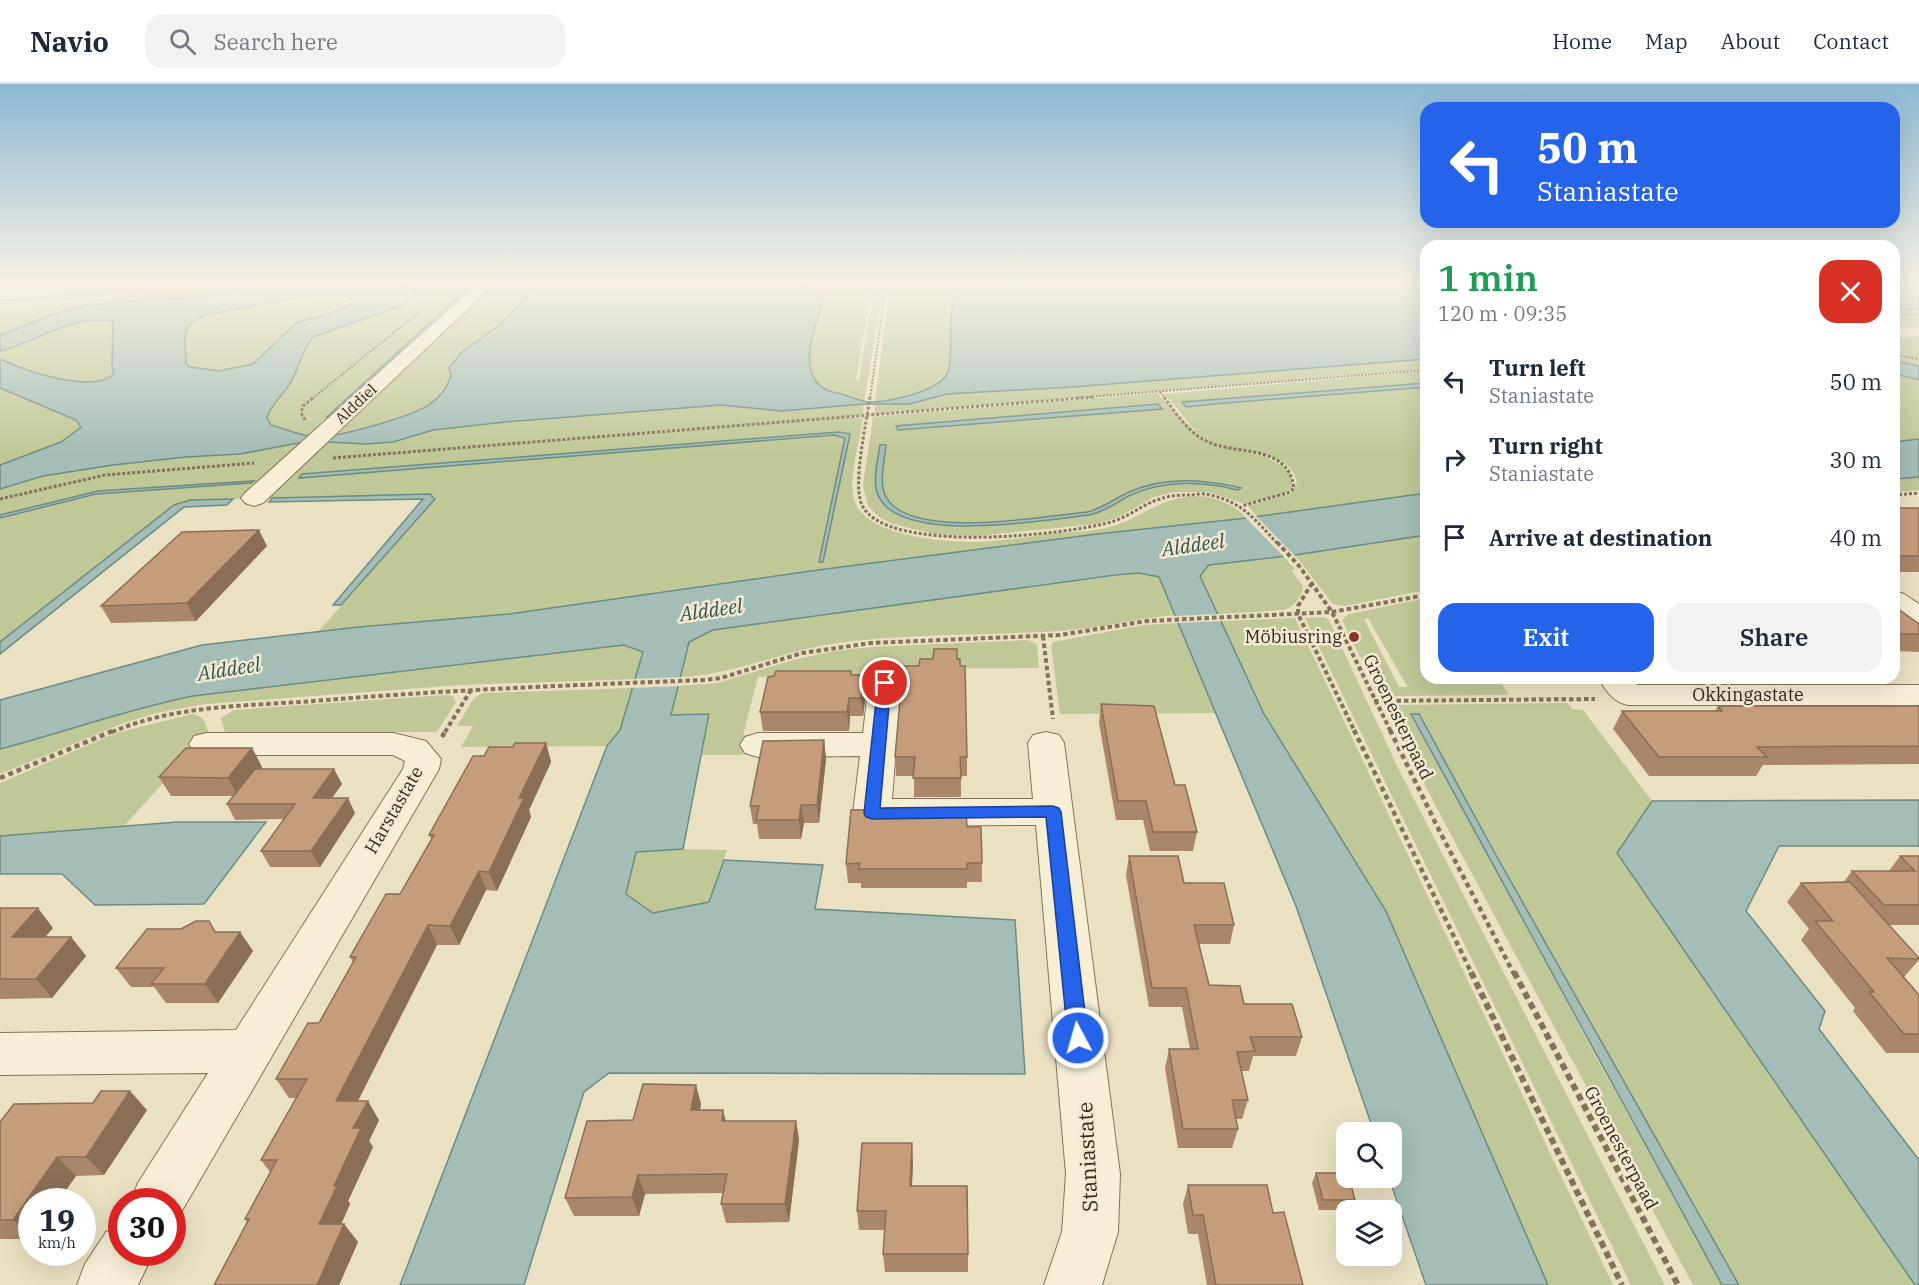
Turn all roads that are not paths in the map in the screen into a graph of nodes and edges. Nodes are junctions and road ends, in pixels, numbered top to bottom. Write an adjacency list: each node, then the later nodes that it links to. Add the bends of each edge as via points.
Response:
1 (424, 341): 2 (street, Alddiel)
2 (254, 498)
3 (1919, 599): 4 (street)
4 (1900, 600)
5 (1900, 604): 6 (street)
6 (1919, 618)
7 (885, 683): 12 (street)
8 (1623, 690): 9 (street, Okkingastate)
9 (1919, 695)
10 (1046, 743): 14 (street, Staniastate)
11 (207, 744): 15 (street, Harstastate, via 393,744 408,746 423,759 421,770)
12 (879, 744): 13 (street); 14 (street, via 872,813)
13 (758, 745)
14 (1053, 812): 20 (street, Staniastate, via 1093,1174 1090,1232)
15 (249, 1051): 16 (street); 17 (street, Harstastate)
16 (0, 1054)
17 (166, 1188)
18 (118, 1266): 19 (street)
19 (106, 1285)
20 (1073, 1285)

